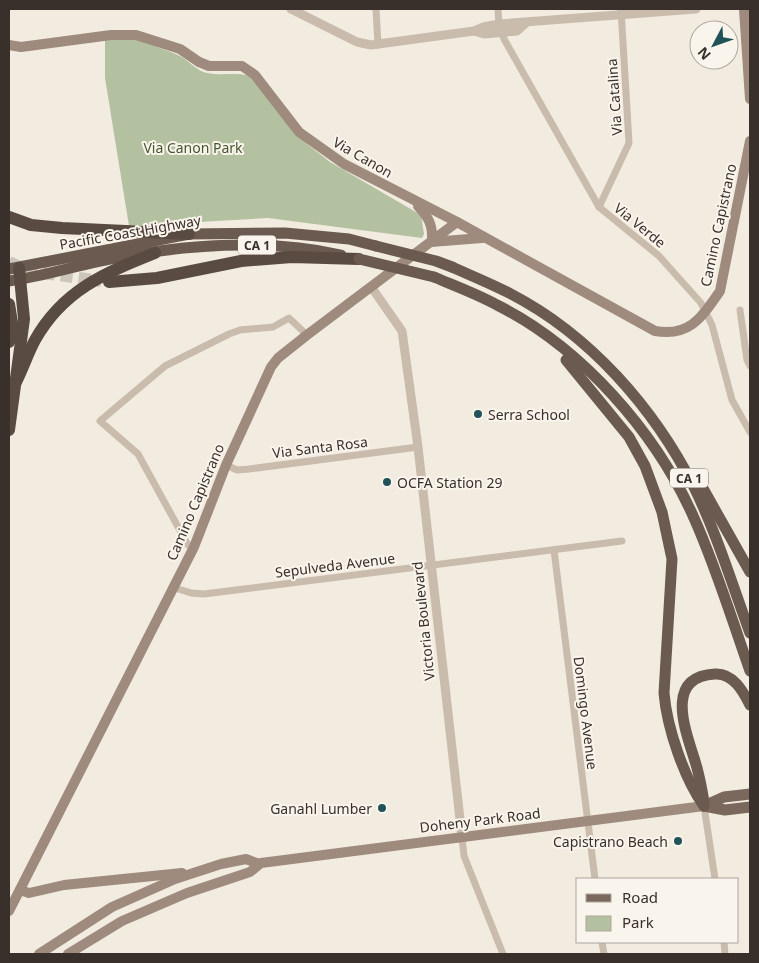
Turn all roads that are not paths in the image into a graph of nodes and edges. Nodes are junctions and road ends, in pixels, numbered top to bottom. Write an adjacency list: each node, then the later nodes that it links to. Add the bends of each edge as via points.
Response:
1 (291, 9): 9 (street, via 357,42)
2 (376, 9): 9 (street)
3 (498, 9): 7 (street, Via Verde)
4 (696, 9): 6 (street)
5 (744, 9): 10 (main road)
6 (621, 12): 7 (street, via 526,23 517,31); 14 (street, Via Catalina, via 630,143)
7 (500, 29): 9 (street, via 484,34 474,31); 14 (street, Via Verde)
8 (9, 45): 13 (main road, Via Canon, via 21,47 136,35 180,49 209,66 242,66 255,75 305,137 344,164)
9 (378, 45)
10 (750, 99)
11 (750, 141): 12 (main road, Camino Capistrano)
12 (746, 180): 27 (main road, Camino Capistrano, via 720,291)
13 (414, 202): 16 (main road, Via Canon); 19 (main road, via 429,218)
14 (599, 207): 27 (street, Via Verde, via 659,256)
15 (9, 217): 17 (highway, via 30,225)
16 (456, 222): 18 (main road, Via Canon); 19 (main road, Camino Capistrano)
17 (189, 234): 22 (highway, Pacific Coast Highway / CA 1); 31 (highway, Pacific Coast Highway / CA 1, bridge, via 303,234 349,239 436,261 512,294 561,325)
18 (486, 238): 19 (main road); 27 (main road, Via Canon, via 655,331 670,334 684,331)
19 (432, 242): 24 (main road, Camino Capistrano)
20 (155, 253): 21 (highway, Pacific Coast Highway / CA 1, via 236,245 288,246); 22 (highway, Pacific Coast Highway / CA 1); 33 (highway, via 95,278 69,297 45,324)
21 (359, 259): 23 (highway, via 292,257 241,262 157,278); 29 (highway, Pacific Coast Highway / CA 1, bridge, via 434,277 498,305)
22 (14, 274): 33 (highway, via 24,319)
23 (108, 282)
24 (372, 288): 28 (main road, Camino Capistrano); 37 (street, Victoria Boulevard, via 402,331)
25 (9, 304): 30 (highway, via 13,329)
26 (740, 310): 32 (street)
27 (706, 311): 34 (street, Via Verde, via 726,386)
28 (307, 335): 38 (main road, Camino Capistrano, via 271,367); 40 (street, via 289,318 273,327 240,330 218,338 162,368 101,420 100,424 138,454 188,544)
29 (548, 337): 46 (highway, Pacific Coast Highway / CA 1, via 615,397 645,434 669,472 694,519); 49 (highway, via 628,437 645,466 660,504 672,560 665,708 693,790)
30 (9, 342)
31 (588, 347): 43 (highway, via 656,414 671,434); 45 (highway, Pacific Coast Highway / CA 1, via 652,420 683,466 714,534)
32 (750, 366)
33 (16, 382): 35 (highway)
34 (748, 421): 36 (street, Via Verde)
35 (9, 430)
36 (750, 432)
37 (418, 447): 38 (street, Via Santa Rosa, via 249,469 237,470); 42 (street, Victoria Boulevard)
38 (226, 465): 40 (main road, Camino Capistrano)
39 (622, 541): 41 (street, Sepulveda Avenue)
40 (194, 547): 44 (main road, Camino Capistrano)
41 (554, 550): 42 (street, Sepulveda Avenue); 51 (street, Domingo Avenue)
42 (430, 565): 44 (street, Sepulveda Avenue, via 204,594); 52 (street, Victoria Boulevard)
43 (750, 572)
44 (172, 587): 57 (main road, Camino Capistrano)
45 (750, 633)
46 (750, 671)
47 (750, 705): 49 (highway, via 742,689 729,677 719,674 701,677 687,689 682,708 683,723 698,769)
48 (750, 794): 49 (main road, Doheny Park Road, via 724,797)
49 (704, 806): 50 (main road, Doheny Park Road, via 725,810); 51 (main road, Doheny Park Road); 56 (street)
50 (750, 807)
51 (587, 821): 52 (main road, Doheny Park Road); 55 (street, Domingo Avenue)
52 (462, 837): 53 (main road, Doheny Park Road); 61 (street, Victoria Boulevard, via 464,856)
53 (259, 864): 54 (main road, Doheny Park Road, via 246,859); 60 (main road, Doheny Park Road, via 250,872 187,893 122,921)
54 (196, 872): 57 (main road, via 64,884 29,893); 59 (main road, Doheny Park Road, via 112,907)
55 (594, 878)
56 (715, 878)
57 (20, 890): 58 (main road, Camino Capistrano)
58 (9, 912)
59 (39, 954)
60 (68, 954)
61 (503, 954)

